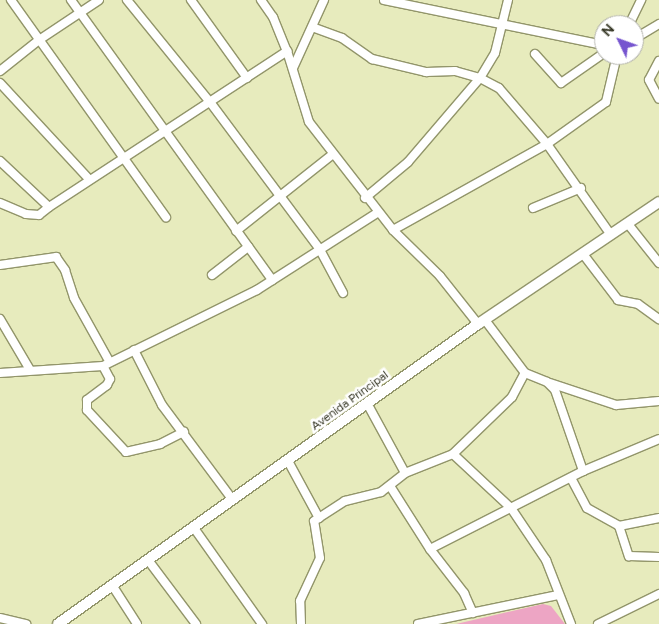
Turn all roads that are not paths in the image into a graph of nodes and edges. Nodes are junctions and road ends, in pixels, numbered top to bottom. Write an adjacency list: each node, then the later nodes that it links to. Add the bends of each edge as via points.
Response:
1 (11, 0): 17 (street)
2 (71, 0): 11 (street)
3 (98, 0): 11 (street)
4 (127, 0): 30 (street)
5 (191, 0): 26 (street)
6 (261, 0): 19 (street, via 273,17)
7 (324, 0): 15 (street)
8 (384, 0): 13 (street)
9 (508, 0): 13 (street)
10 (641, 0): 12 (street)
11 (80, 14): 17 (street); 31 (street)
12 (634, 15)
13 (503, 24): 18 (street); 27 (street, via 495,53)
14 (659, 25): 16 (street)
15 (312, 28): 24 (street); 27 (street, via 342,38 372,59 426,72 455,71)
16 (644, 33)
17 (39, 40): 25 (street); 34 (street)
18 (594, 43)
19 (288, 51): 24 (street); 26 (street)
20 (535, 54): 21 (street, via 561,82)
21 (594, 60)
22 (659, 60): 29 (street, via 649,80)
23 (615, 65): 32 (street, via 606,102)
24 (293, 68): 33 (street, via 309,122)
25 (0, 71)
26 (247, 78): 30 (street)
27 (480, 78): 32 (street, via 499,88); 39 (street, via 408,162)
28 (0, 83): 36 (street)
29 (659, 99)
30 (210, 102): 31 (street); 38 (street)
31 (164, 133): 34 (street); 48 (street)
32 (547, 144): 37 (street); 47 (street)
33 (332, 155): 38 (street); 39 (street)
34 (125, 158): 36 (street); 45 (street)
35 (0, 161): 42 (street)
36 (89, 179): 42 (street)
37 (580, 188): 43 (street); 49 (street)
38 (280, 196): 48 (street); 51 (street)
39 (365, 198): 44 (street)
40 (659, 202): 46 (main road, Avenida Principal)
41 (0, 203): 42 (street, via 26,214 39,215)
42 (49, 207)
43 (534, 208)
44 (377, 213): 47 (street); 51 (street)
45 (166, 217)
46 (628, 224): 49 (main road, Avenida Principal); 53 (street)
47 (393, 230): 60 (street)
48 (236, 231): 50 (street)
49 (611, 235): 52 (main road, Avenida Principal)
50 (248, 247): 55 (street); 56 (street)
51 (319, 248): 56 (street); 57 (street)
52 (583, 254): 59 (street, via 618,300 638,304); 60 (main road, Avenida Principal)
53 (659, 263)
54 (0, 265): 62 (street, via 56,257 65,270 74,298)
55 (212, 275)
56 (272, 280): 61 (street, via 200,320)
57 (343, 293)
58 (0, 319): 63 (street)
59 (659, 319)
60 (482, 322): 65 (street); 68 (main road, Avenida Principal)
61 (134, 350): 62 (street); 69 (street, via 162,405)
62 (106, 364): 63 (street); 69 (street, via 110,379 87,400 87,410 126,452 160,444)
63 (30, 370): 64 (street)
64 (0, 373)
65 (525, 373): 66 (street); 71 (street, via 512,397)
66 (547, 382): 67 (street, via 616,405); 73 (street, via 555,390)
67 (659, 401)
68 (368, 405): 72 (main road, Avenida Principal); 74 (street)
69 (184, 432): 77 (street)
70 (659, 439): 73 (street)
71 (454, 454): 74 (street); 78 (street)
72 (288, 461): 77 (main road, Avenida Principal); 79 (street)
73 (583, 471): 75 (street)
74 (405, 474): 76 (street)
75 (571, 478): 78 (street); 81 (street, via 587,508)
76 (390, 486): 79 (street, via 381,492 345,500); 83 (street)
77 (232, 499): 82 (main road, Avenida Principal)
78 (511, 508): 83 (street); 88 (street, via 546,560)
79 (319, 518): 97 (street, via 314,522 320,558 300,601)
80 (659, 518): 81 (street)
81 (619, 526): 84 (street, via 629,556)
82 (194, 528): 85 (main road, Avenida Principal); 96 (street)
83 (430, 549): 89 (street, via 464,593)
84 (659, 557)
85 (148, 560): 86 (main road, Avenida Principal); 95 (street)
86 (112, 585): 92 (main road, Avenida Principal); 94 (street)
87 (659, 594): 100 (street)
88 (558, 595): 89 (street); 99 (street)
89 (473, 613): 91 (street)
90 (0, 618): 93 (street)
91 (447, 621): 98 (street)
92 (64, 623)
93 (26, 624)
94 (137, 624)
95 (196, 624)
96 (262, 624)
97 (301, 624)
98 (418, 624)
99 (571, 624)
100 (598, 624)

